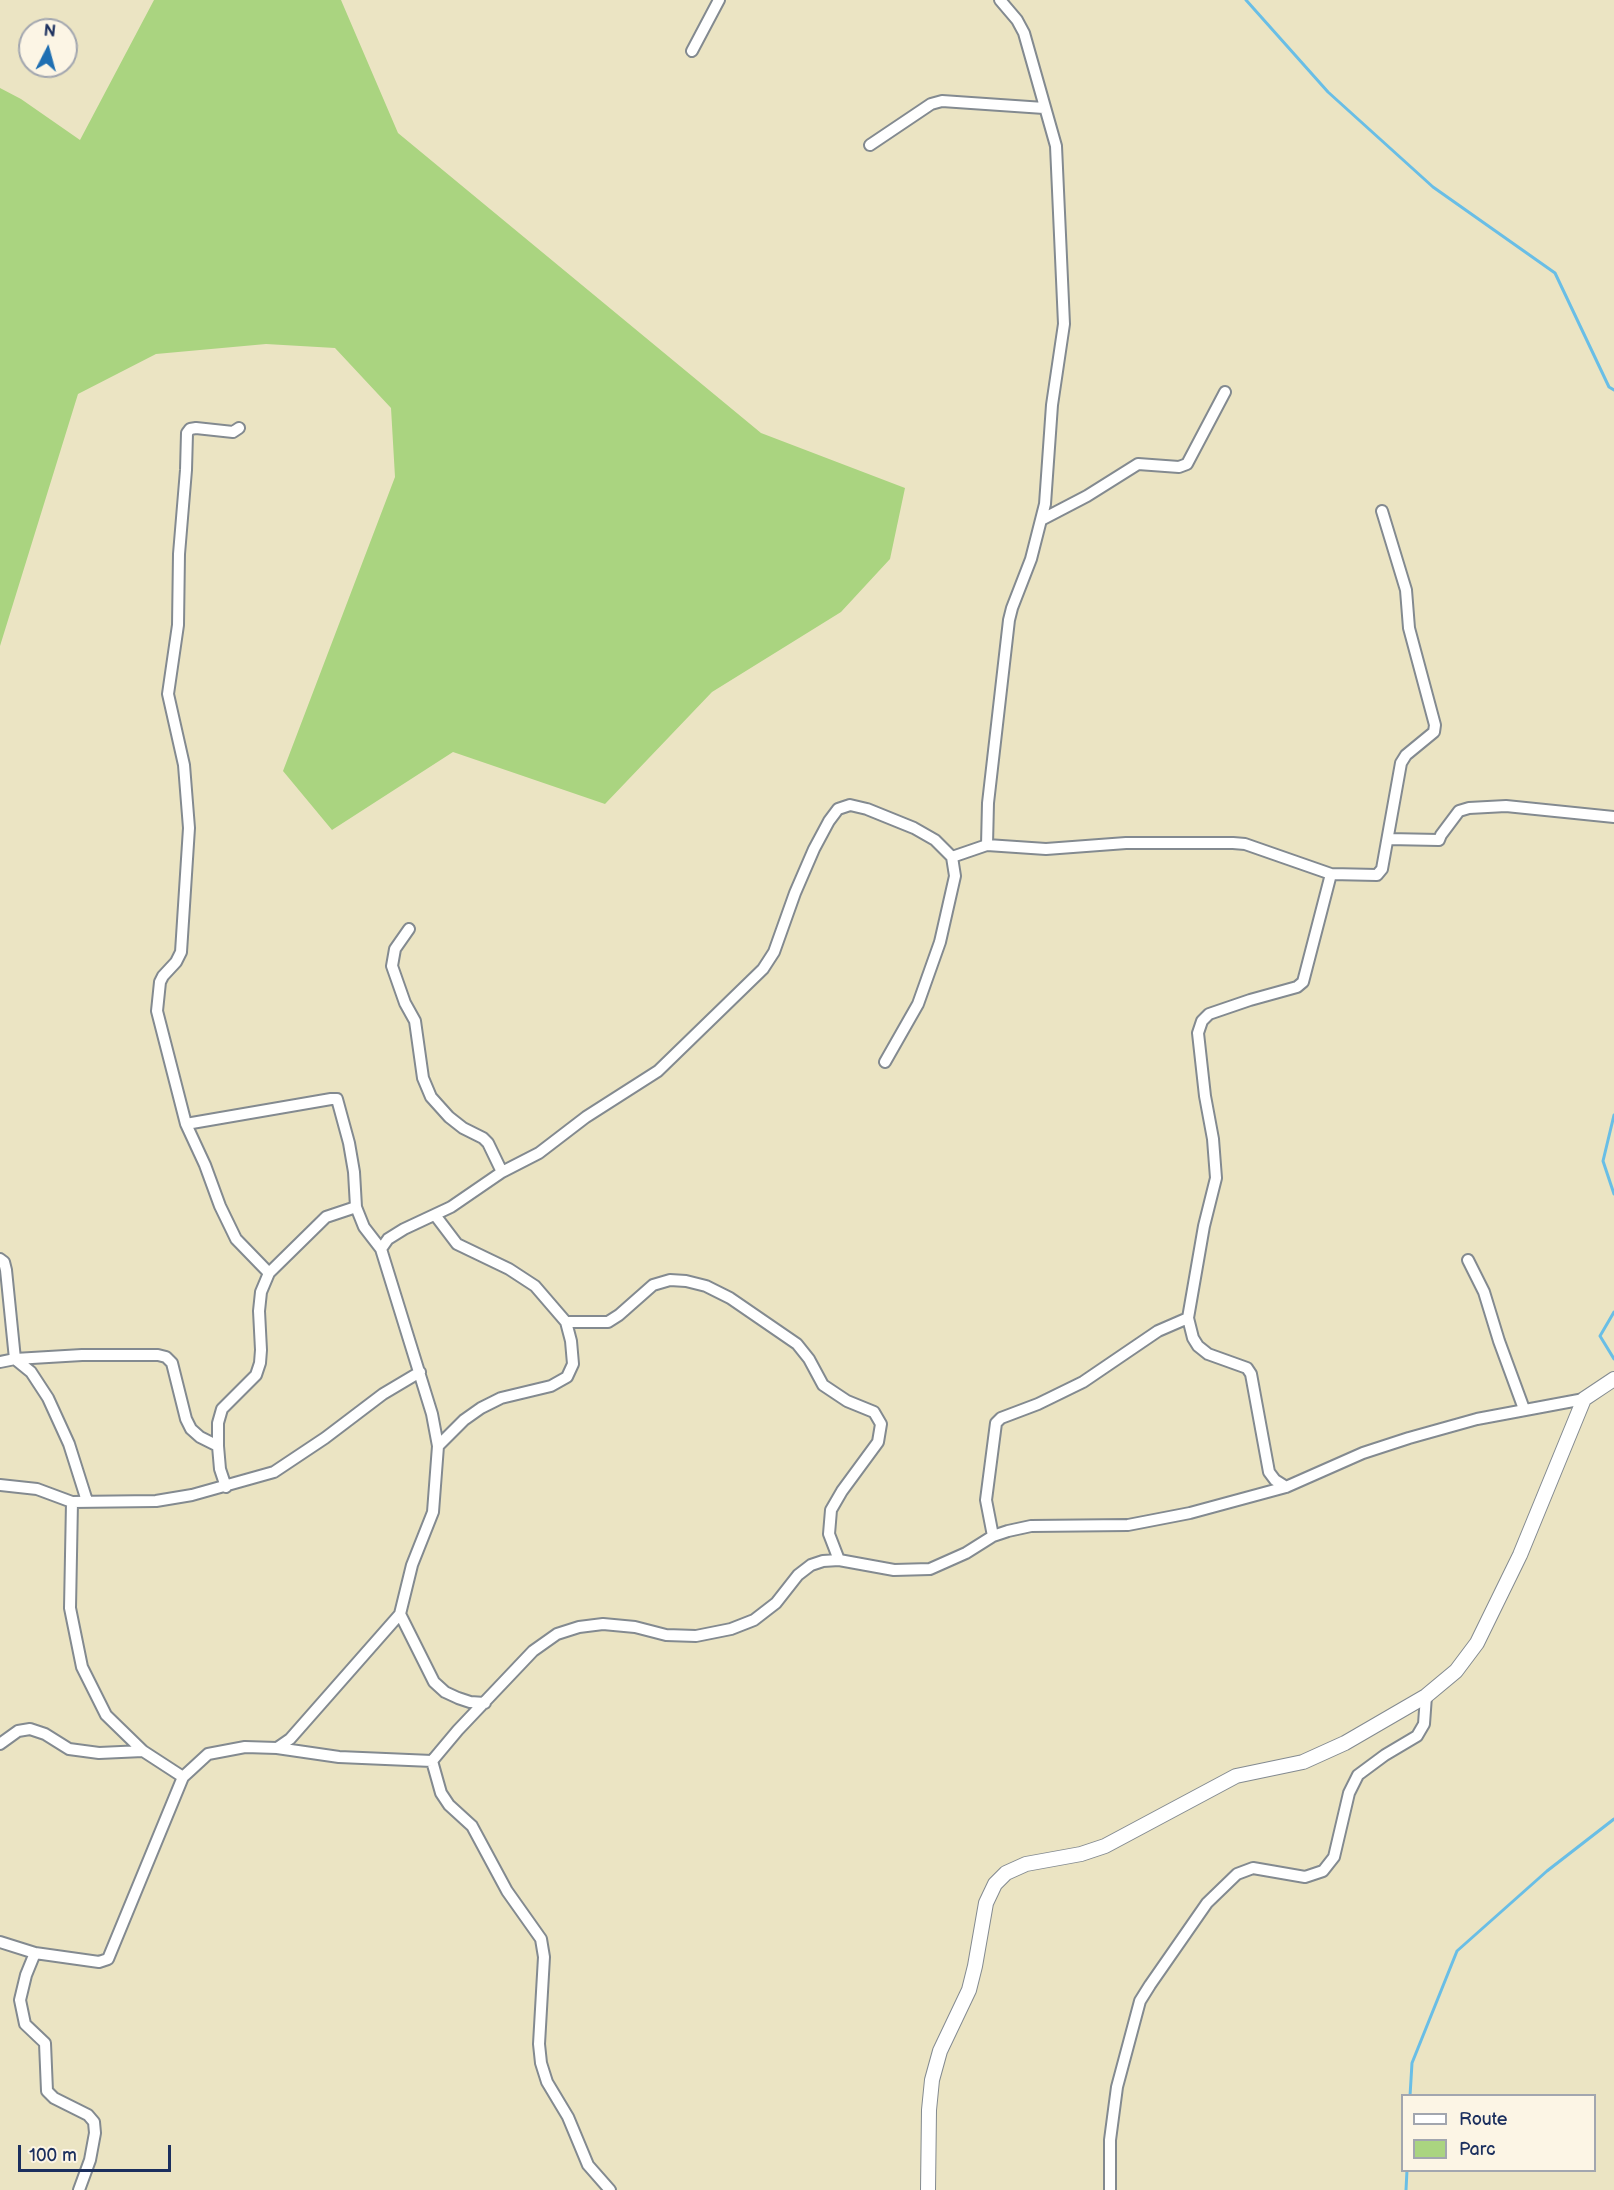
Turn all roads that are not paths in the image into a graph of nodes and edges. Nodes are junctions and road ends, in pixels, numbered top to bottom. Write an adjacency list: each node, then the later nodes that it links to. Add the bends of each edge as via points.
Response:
1 (719, 0): 3 (street)
2 (1000, 0): 4 (street, via 1024,33)
3 (692, 51)
4 (1044, 108): 5 (street, via 942,101 930,104); 9 (street, via 1058,159 1064,324)
5 (870, 145)
6 (1225, 393): 9 (street, via 1187,464 1138,464)
7 (238, 428): 17 (street, via 233,432 196,428 187,433 178,625 168,701 184,765 189,828 181,952 160,982 157,1011)
8 (1382, 511): 11 (street, via 1406,590 1409,628 1435,725 1434,732 1401,763)
9 (1041, 520): 12 (street, via 1009,620 988,803)
10 (1614, 817): 11 (street, via 1506,806 1469,808 1459,811 1439,840)
11 (1388, 839): 14 (street, via 1377,876)
12 (987, 845): 13 (street); 14 (street, via 1046,849 1126,843 1245,844)
13 (952, 857): 16 (street, via 955,876 940,942 918,1004); 18 (street, via 935,840 914,828 867,809 850,805 838,809 814,849 764,969 658,1071 538,1153)
14 (1331, 874): 25 (street, via 1303,982 1209,1014 1198,1033 1216,1178)
15 (409, 929): 18 (street, via 395,950 392,966 415,1021 423,1078 431,1097 449,1117 488,1143)
16 (885, 1062)
17 (186, 1124): 19 (street, via 337,1099 349,1143); 24 (street, via 236,1239)
18 (502, 1172): 20 (street)
19 (356, 1207): 21 (street, via 364,1227); 24 (street, via 326,1217)
20 (435, 1215): 21 (street, via 388,1239); 26 (street, via 457,1244 536,1286)
21 (381, 1249): 29 (street)
22 (0, 1259): 27 (street, via 6,1270)
23 (1468, 1260): 32 (street, via 1484,1292)
24 (269, 1273): 33 (street, via 259,1311 260,1363 256,1375 222,1409)
25 (1188, 1318): 37 (street, via 1198,1346 1208,1354 1247,1368 1251,1374 1269,1472); 40 (street, via 1158,1331 1083,1382 996,1423 986,1500)
26 (566, 1322): 34 (street, via 573,1364 567,1377 551,1386 501,1398 481,1408); 41 (street, via 608,1322 653,1285 686,1281 730,1298 797,1344 823,1385 874,1412 881,1424 878,1442 831,1510 829,1534)
27 (15, 1359): 28 (street); 33 (street, via 82,1355 166,1357 172,1363 191,1429); 38 (street, via 31,1372 48,1398 69,1444)
28 (0, 1362)
29 (420, 1372): 34 (street); 36 (street, via 274,1472)
30 (1614, 1379): 31 (street)
31 (1584, 1399): 32 (street); 43 (street, via 1520,1555 1477,1643 1455,1671)
32 (1524, 1409): 37 (street, via 1363,1453)
33 (218, 1446): 36 (street)
34 (438, 1446): 42 (street, via 433,1512 412,1565)
35 (0, 1485): 39 (street, via 37,1489)
36 (226, 1487): 38 (street, via 156,1501)
37 (1286, 1487): 40 (street, via 1128,1525 1031,1526)
38 (87, 1501): 39 (street)
39 (72, 1502): 47 (street, via 70,1608 82,1667 106,1714)
40 (993, 1536): 41 (street, via 930,1569 894,1570)
41 (839, 1560): 44 (street, via 811,1565 776,1603 754,1620 731,1629 696,1636 666,1635 603,1624 557,1634 533,1652)
42 (400, 1614): 44 (street, via 434,1682 458,1698); 46 (street, via 290,1739)
43 (1426, 1696): 54 (street, via 1345,1743 1303,1762 1236,1776 1105,1846 1026,1864 1006,1873 995,1884 986,1903 969,1990 940,2051 932,2080); 55 (street, via 1424,1724 1418,1736 1358,1775 1349,1793 1334,1857 1323,1871 1305,1877 1253,1868 1237,1874 1207,1903 1150,1985 1140,2001 1117,2087 1110,2140)
44 (485, 1702): 48 (street)
45 (0, 1744): 47 (street, via 18,1731 30,1729 69,1749 99,1753)
46 (277, 1748): 48 (street, via 339,1757); 49 (street, via 246,1747 208,1754)
47 (143, 1751): 49 (street)
48 (432, 1761): 53 (street, via 441,1792 472,1826 507,1891 541,1939 541,2063 588,2165)
49 (183, 1777): 51 (street, via 108,1959 99,1962)
50 (0, 1942): 51 (street)
51 (35, 1953): 52 (street, via 20,2000 25,2024 45,2043 47,2091 94,2122 90,2160)
52 (79, 2190)
53 (610, 2190)
54 (928, 2190)
55 (1110, 2190)

